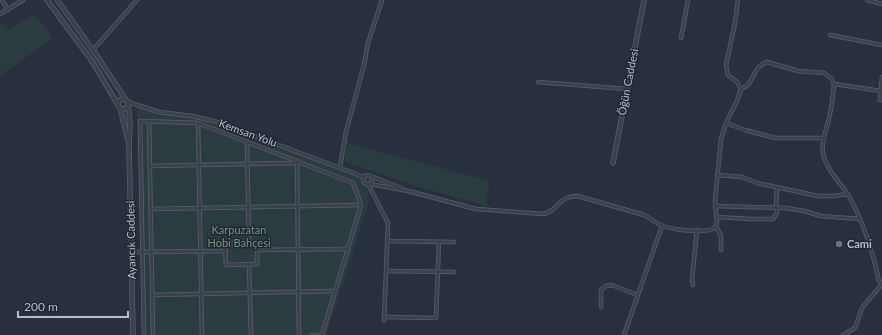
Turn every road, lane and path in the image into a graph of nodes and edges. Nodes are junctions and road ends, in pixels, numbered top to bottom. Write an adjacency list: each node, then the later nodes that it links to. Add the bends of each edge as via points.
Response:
1 (2, 0): 12 (street)
2 (23, 0): 12 (street)
3 (47, 0): 26 (street, Ayancık Caddesi, via 92,61)
4 (57, 0): 17 (street, Ayancık Caddesi)
5 (137, 0): 17 (street)
6 (382, 0): 38 (street, via 368,43)
7 (644, 0): 21 (street, Öğün Caddesi)
8 (688, 0): 15 (street)
9 (738, 0): 22 (street, via 726,65 728,75)
10 (866, 0): 11 (street)
11 (882, 4)
12 (8, 10): 13 (street)
13 (0, 14)
14 (830, 35): 16 (street)
15 (681, 38)
16 (882, 45)
17 (93, 50): 25 (street, Ayancık Caddesi)
18 (882, 76): 23 (street)
19 (538, 82): 21 (street)
20 (834, 84): 22 (street, via 824,73 793,70 767,62 758,68 750,83); 23 (street); 30 (street)
21 (627, 89): 34 (street, Öğün Caddesi)
22 (741, 89): 29 (street)
23 (881, 91): 24 (street)
24 (882, 100)
25 (128, 102): 26 (street, via 125,109); 26 (street, via 120,100); 32 (street, Ayancık Caddesi); 38 (street, Kemsan Yolu, via 159,112 214,121)
26 (119, 107): 32 (street, Ayancık Caddesi)
27 (149, 121): 28 (street); 37 (street); 42 (street, via 140,121)
28 (198, 123): 31 (street); 36 (street)
29 (726, 123): 30 (street, via 775,138); 39 (street, via 720,145)
30 (824, 138): 47 (street, via 823,151 826,163)
31 (247, 142): 33 (street); 35 (street)
32 (129, 144): 70 (street, Ayancık Caddesi)
33 (296, 162): 35 (street); 48 (street, via 353,183); 49 (street)
34 (613, 163)
35 (247, 164): 36 (street); 51 (street)
36 (199, 165): 37 (street); 53 (street)
37 (150, 166): 43 (street)
38 (340, 167): 40 (street, Kemsan Yolu)
39 (717, 175): 45 (street, via 742,177); 50 (street)
40 (364, 177): 41 (street); 44 (street, via 364,183)
41 (371, 177): 44 (street); 46 (street)
42 (141, 180): 43 (street); 71 (street)
43 (150, 180): 54 (street)
44 (369, 184): 46 (street); 60 (street, via 388,223)
45 (777, 187): 47 (street, via 818,196); 52 (street)
46 (408, 191): 57 (street, via 476,209 543,214 550,212 563,199 578,196 644,215)
47 (847, 194): 56 (street)
48 (361, 205): 49 (street); 64 (street)
49 (297, 206): 51 (street); 66 (street)
50 (715, 206): 52 (street); 55 (street)
51 (248, 207): 53 (street); 63 (street)
52 (777, 207): 55 (street, via 773,219); 56 (street, via 821,216)
53 (200, 208): 54 (street); 68 (street)
54 (151, 209): 72 (street)
55 (716, 217): 58 (street)
56 (860, 219): 77 (street)
57 (662, 226): 59 (street); 84 (street)
58 (716, 226): 59 (street, via 711,230); 67 (street, via 721,236)
59 (697, 230): 78 (street)
60 (387, 241): 61 (street); 74 (street)
61 (439, 242): 62 (street); 75 (street)
62 (454, 242)
63 (249, 243): 65 (street, via 257,243); 69 (street, via 225,243)
64 (348, 249): 66 (street); 79 (street)
65 (257, 250): 66 (street); 73 (street, via 257,264)
66 (298, 250): 80 (street)
67 (721, 250)
68 (200, 251): 69 (street); 72 (street); 83 (street)
69 (226, 251): 73 (street, via 226,265)
70 (132, 252): 71 (street); 90 (street, Ayancık Caddesi)
71 (142, 252): 72 (street); 88 (street)
72 (152, 252): 82 (street)
73 (249, 264): 81 (street)
74 (386, 271): 75 (street); 86 (street)
75 (438, 272): 76 (street); 86 (street, via 436,318)
76 (454, 272)
77 (882, 284): 99 (street, via 862,308 855,328)
78 (693, 285)
79 (335, 291): 80 (street); 97 (street)
80 (298, 292): 81 (street); 95 (street)
81 (250, 293): 83 (street); 94 (street)
82 (152, 294): 83 (street); 89 (street)
83 (201, 294): 93 (street)
84 (637, 295): 85 (street, via 612,285 606,286 601,290); 98 (street)
85 (601, 307)
86 (384, 317): 87 (street)
87 (384, 321)
88 (143, 323): 89 (street); 91 (street)
89 (153, 323): 92 (street)
90 (133, 335)
91 (144, 335)
92 (153, 335)
93 (202, 335)
94 (251, 335)
95 (299, 335)
96 (311, 335): 97 (street)
97 (322, 335)
98 (624, 335)
99 (843, 335)

